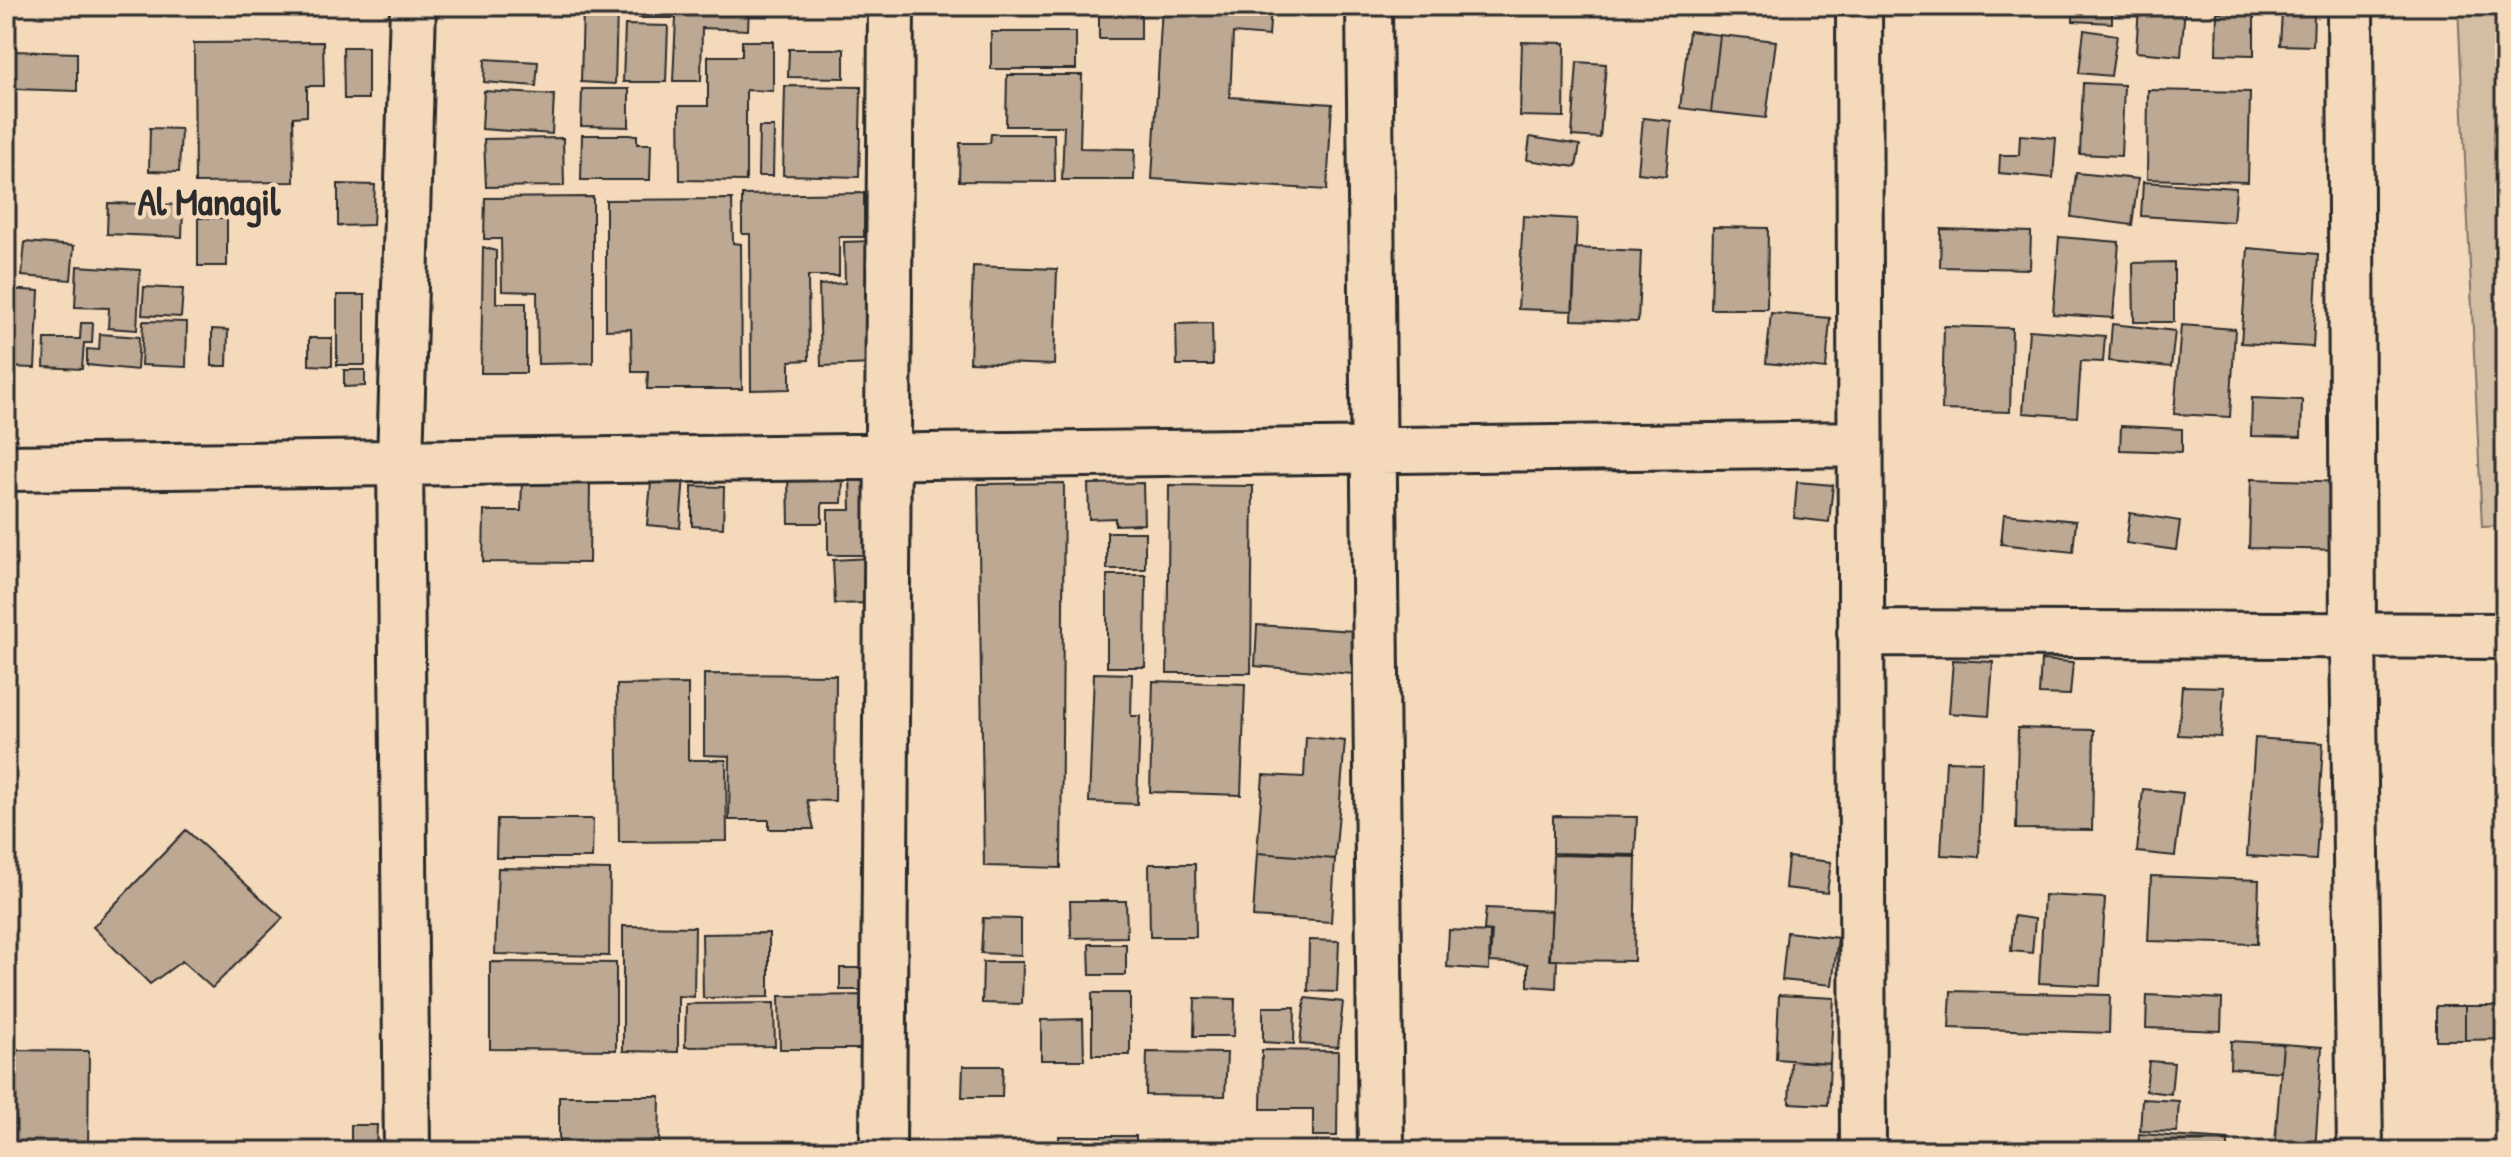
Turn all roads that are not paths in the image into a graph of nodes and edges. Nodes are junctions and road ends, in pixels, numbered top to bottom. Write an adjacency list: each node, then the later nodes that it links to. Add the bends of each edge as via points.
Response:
1 (413, 6): 9 (street)
2 (891, 6): 8 (street)
3 (1369, 6): 7 (street)
4 (1859, 6): 6 (street)
5 (2350, 6): 12 (street)
6 (1860, 444): 7 (street); 11 (street)
7 (1373, 450): 8 (street); 16 (street)
8 (887, 459): 9 (street); 15 (street)
9 (400, 462): 10 (street); 14 (street)
10 (6, 468)
11 (1860, 633): 12 (street); 17 (street)
12 (2353, 635): 13 (street); 18 (street)
13 (2505, 636)
14 (407, 1151)
15 (883, 1151)
16 (1381, 1151)
17 (1863, 1151)
18 (2360, 1151)

